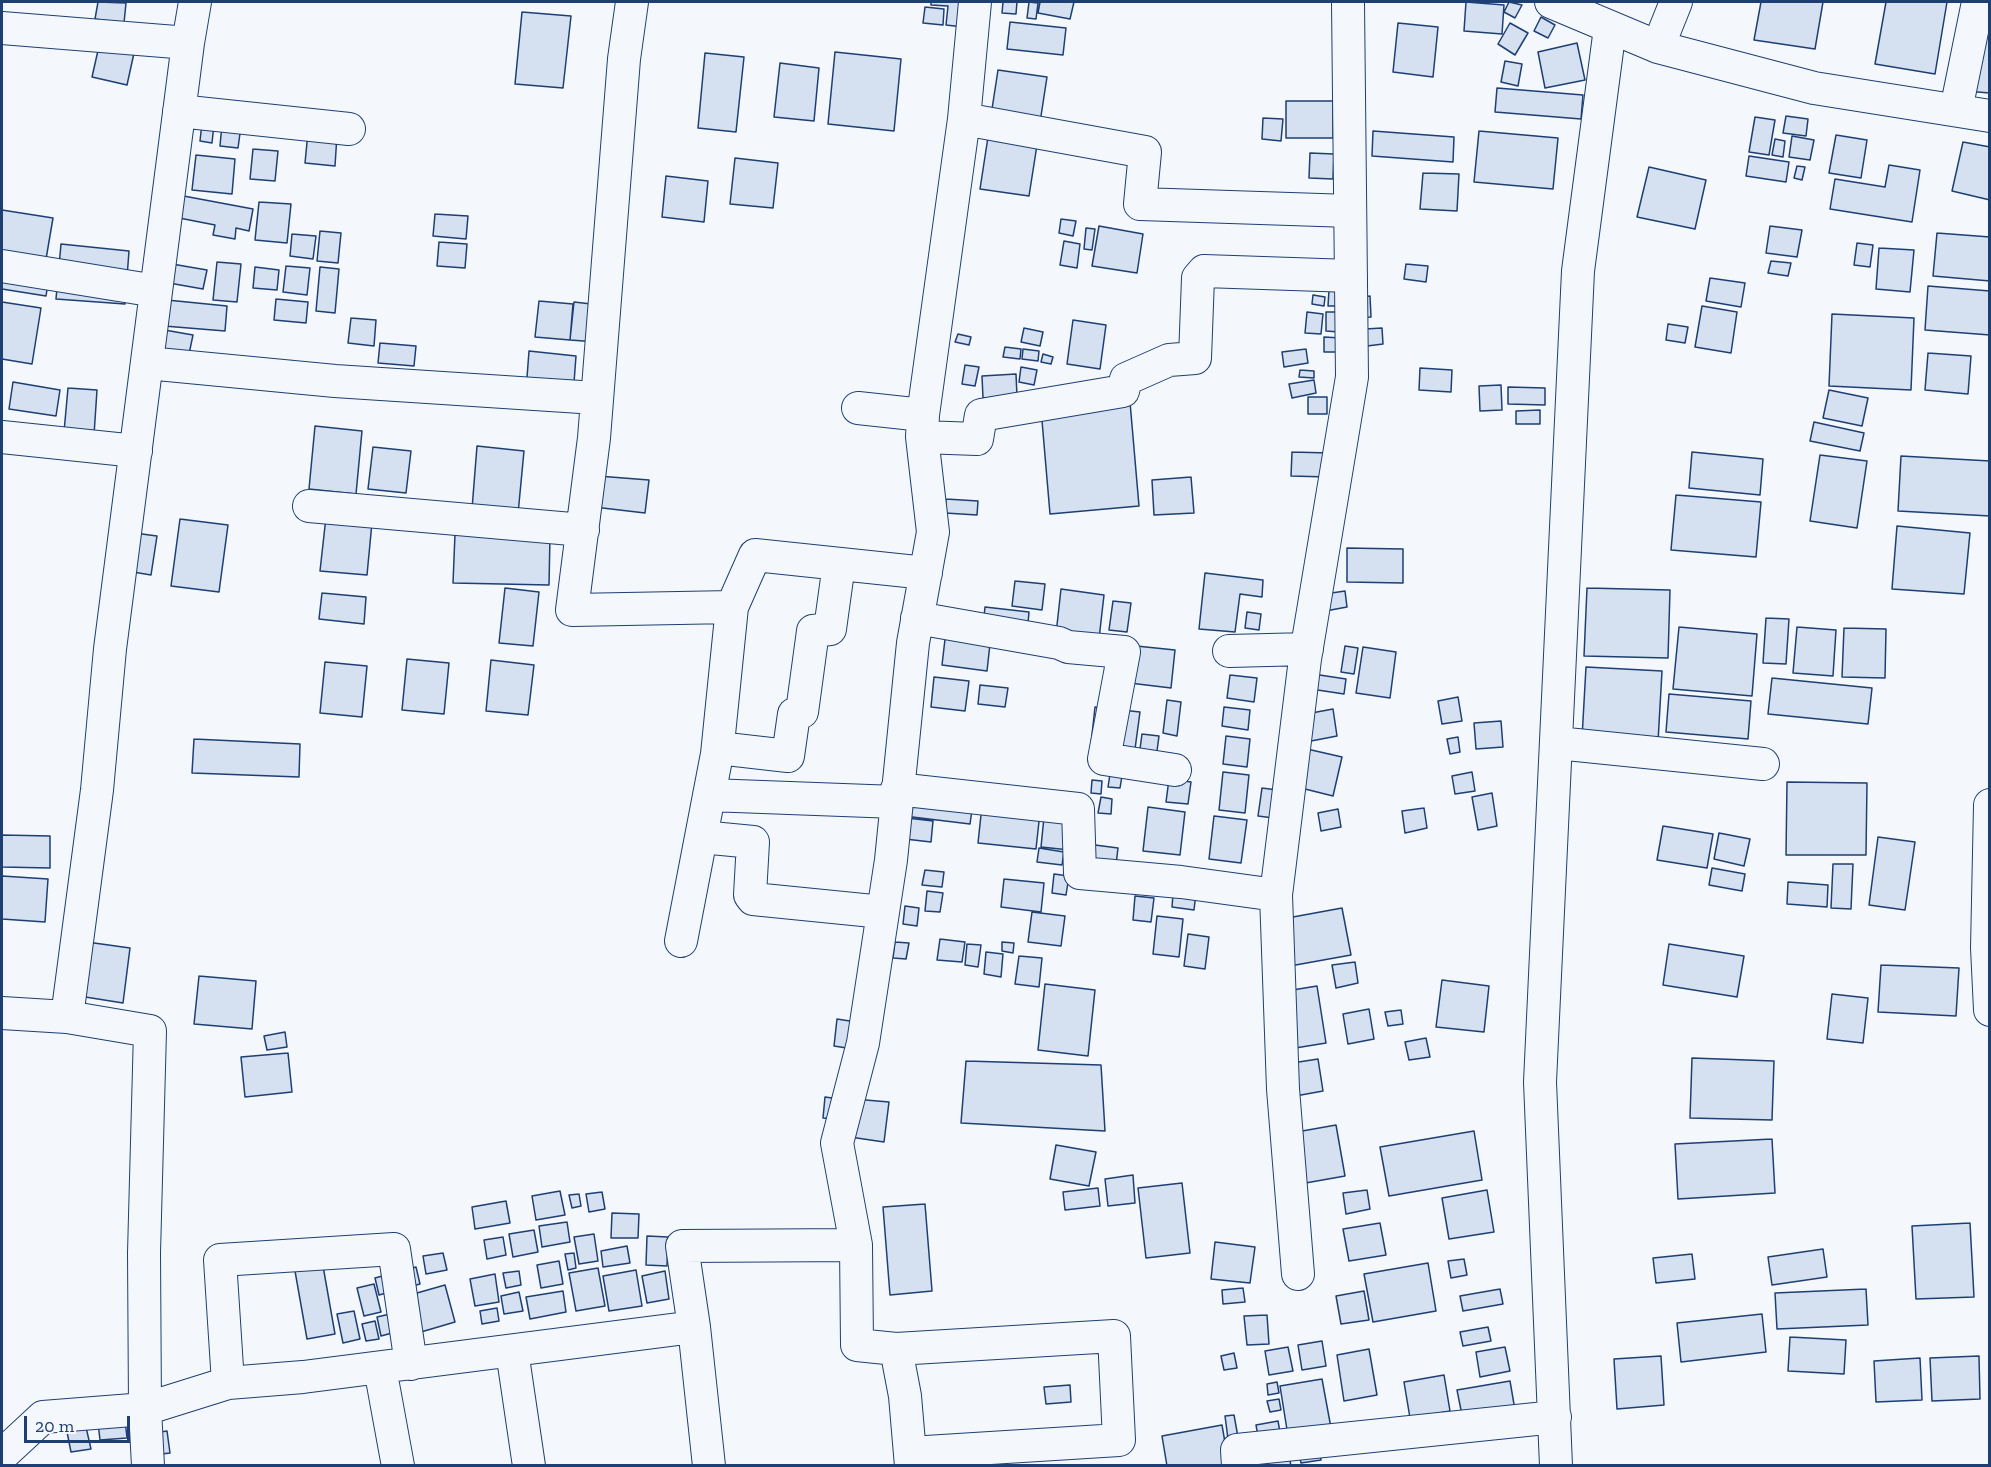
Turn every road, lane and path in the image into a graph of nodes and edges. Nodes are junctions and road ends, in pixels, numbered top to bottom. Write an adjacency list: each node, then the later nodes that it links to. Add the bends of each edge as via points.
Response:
1 (195, 2): 10 (street)
2 (632, 2): 22 (street, via 622,71)
3 (975, 2): 15 (street)
4 (1348, 2): 17 (street)
5 (1551, 2): 9 (street)
6 (1676, 2): 11 (street)
7 (1978, 2): 12 (street)
8 (2, 28): 10 (street)
9 (1610, 28): 11 (street); 35 (street, via 1578,271)
10 (188, 43): 13 (street)
11 (1658, 47): 12 (street, via 1814,88)
12 (1956, 110): 14 (street)
13 (179, 111): 16 (street); 20 (street)
14 (1989, 116)
15 (964, 119): 17 (street, via 1145,153 1140,204); 24 (street)
16 (349, 129)
17 (1350, 211): 19 (street)
18 (2, 267): 20 (street)
19 (1351, 276): 24 (street, via 1204,271 1198,278 1196,358 1168,360 1126,379 1123,391 981,415 977,439); 33 (street, via 1352,377)
20 (156, 291): 21 (street)
21 (147, 363): 22 (street, via 335,381); 26 (street)
22 (596, 398): 28 (street)
23 (858, 408): 24 (street)
24 (922, 426): 30 (street, via 933,532)
25 (2, 437): 26 (street)
26 (136, 451): 49 (street)
27 (309, 506): 28 (street)
28 (583, 530): 31 (street, via 572,610)
29 (839, 564): 30 (street); 31 (street, via 755,555); 36 (street, via 830,629 813,631 802,712 794,714 788,756)
30 (926, 573): 32 (street)
31 (732, 608): 36 (street)
32 (917, 618): 38 (street, via 1068,647 1124,652 1104,759); 40 (street)
33 (1307, 649): 34 (street); 43 (street)
34 (1228, 651)
35 (1557, 743): 37 (street); 59 (street, via 1540,1082)
36 (717, 748): 39 (street)
37 (1762, 764)
38 (1175, 770)
39 (709, 795): 40 (street); 42 (street)
40 (897, 795): 43 (street, via 1078,809 1080,873); 44 (street)
41 (1989, 805): 46 (street)
42 (701, 837): 44 (street, via 753,842 753,899); 45 (street)
43 (1276, 896): 51 (street, via 1283,1089)
44 (883, 912): 50 (street, via 863,1043 837,1143)
45 (681, 940)
46 (1988, 948): 47 (street)
47 (1989, 1010)
48 (2, 1013): 49 (street)
49 (67, 1017): 58 (street, via 150,1031 144,1253)
50 (856, 1245): 52 (street, via 682,1246); 53 (street, via 857,1345)
51 (1298, 1274)
52 (694, 1327): 54 (street); 65 (street)
53 (896, 1349): 61 (street); 61 (street, via 1114,1336 1119,1440)
54 (512, 1351): 55 (street); 64 (street)
55 (411, 1364): 56 (street); 57 (street, via 394,1249 220,1260)
56 (380, 1368): 57 (street); 63 (street)
57 (228, 1383): 58 (street)
58 (145, 1409): 60 (street, via 43,1417); 62 (street)
59 (1555, 1417): 66 (street, via 1237,1450); 67 (street)
60 (2, 1455)
61 (911, 1459)
62 (148, 1466)
63 (398, 1466)
64 (529, 1466)
65 (709, 1466)
66 (1238, 1466)
67 (1556, 1466)

